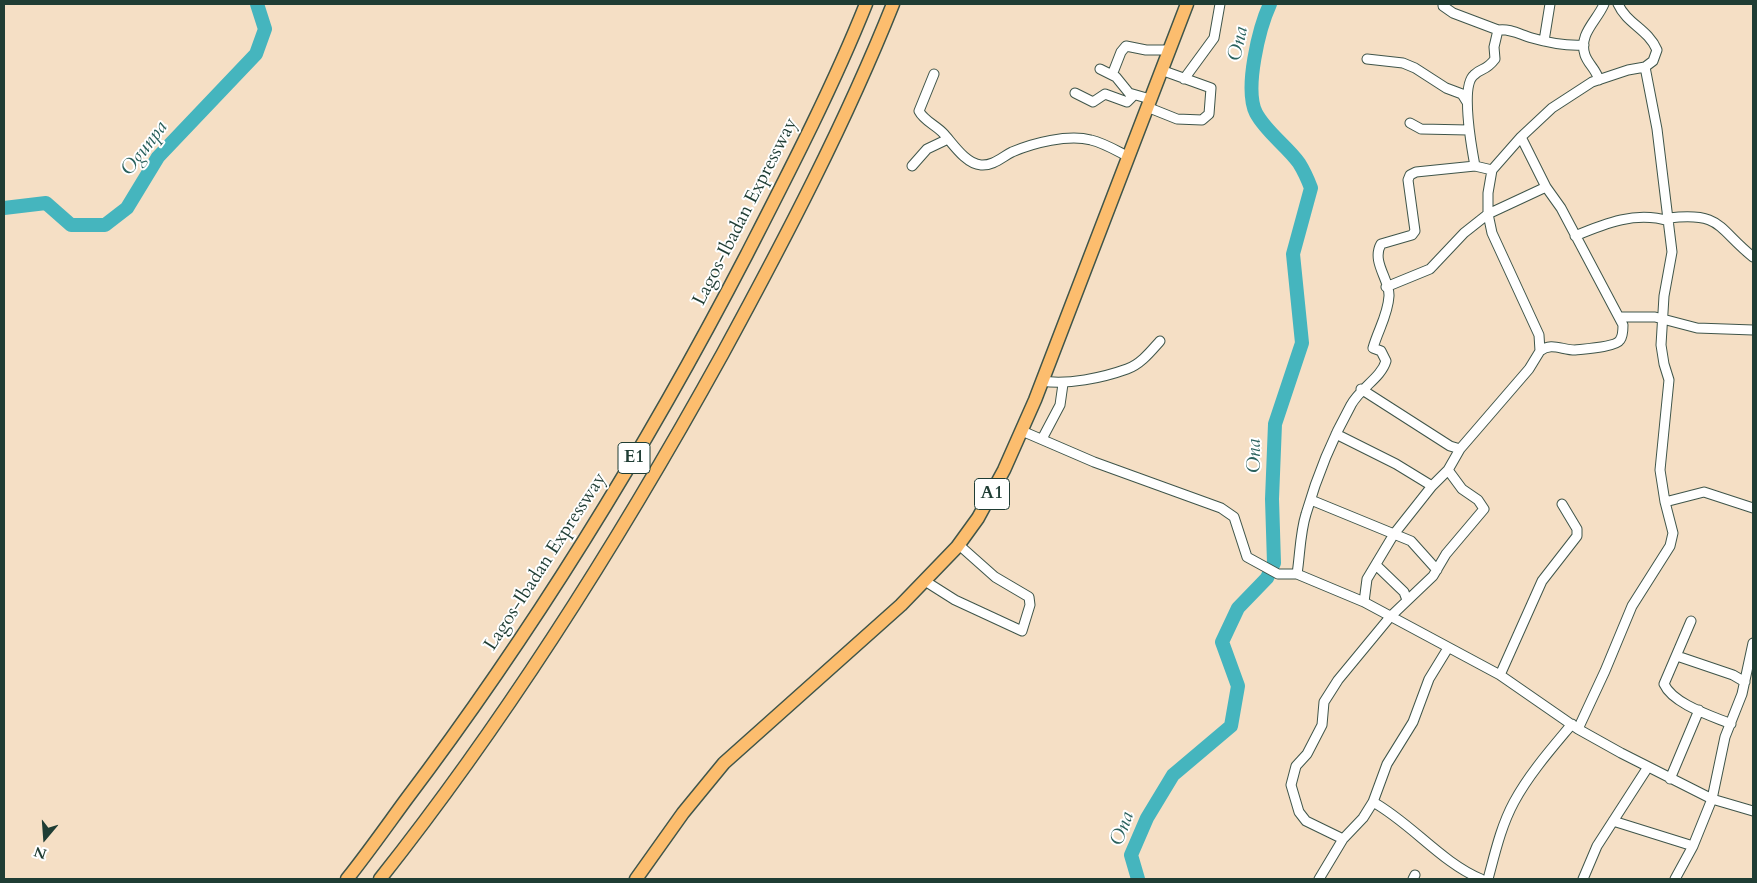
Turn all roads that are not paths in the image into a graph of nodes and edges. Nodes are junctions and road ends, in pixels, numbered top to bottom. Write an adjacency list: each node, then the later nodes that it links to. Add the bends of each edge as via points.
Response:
1 (866, 4): 83 (highway, Lagos-Ibadan Expressway / E1, via 826,94 756,235 617,488 482,696)
2 (894, 4): 84 (highway, E1, via 873,55 783,239 688,418 610,548 484,739)
3 (1187, 4): 12 (highway, A1)
4 (1220, 4): 19 (street, via 1214,38)
5 (1443, 4): 9 (street, via 1453,13)
6 (1550, 4): 10 (street)
7 (1604, 4): 11 (street, via 1588,28)
8 (1618, 4): 14 (street, via 1630,20 1652,37 1657,50 1653,61)
9 (1498, 30): 10 (street, via 1505,29); 23 (street, via 1494,59 1470,80)
10 (1544, 41): 11 (street, via 1571,46)
11 (1584, 44): 20 (street, via 1586,58 1595,68)
12 (1169, 50): 16 (highway, A1); 18 (street, via 1126,46)
13 (1367, 59): 23 (street, via 1415,68 1462,94)
14 (1645, 67): 20 (street); 35 (street, via 1655,113)
15 (1100, 69): 18 (street)
16 (1161, 70): 19 (street); 24 (highway, A1)
17 (934, 74): 28 (street, via 920,111)
18 (1112, 75): 22 (street)
19 (1184, 79): 24 (street, via 1211,88 1209,114 1202,120 1177,119)
20 (1599, 80): 27 (street, via 1552,108)
21 (1075, 93): 22 (street, via 1093,102 1105,94 1127,102)
22 (1134, 95): 24 (street)
23 (1467, 102): 26 (street)
24 (1149, 103): 29 (highway, A1)
25 (1410, 124): 26 (street, via 1421,129)
26 (1468, 130): 31 (street)
27 (1521, 137): 32 (street); 33 (street)
28 (948, 139): 29 (street, via 970,162 981,165 1028,147 1069,139 1090,140); 30 (street, via 927,148)
29 (1129, 157): 44 (highway, A1)
30 (912, 166)
31 (1475, 166): 32 (street); 38 (street, via 1410,175 1415,231 1412,236 1381,244 1378,248 1380,271)
32 (1492, 170): 34 (street)
33 (1546, 187): 34 (street); 36 (street)
34 (1488, 214): 38 (street, via 1464,233 1430,269); 43 (street, via 1492,233 1539,335)
35 (1669, 220): 36 (street, via 1640,216 1610,221); 37 (street, via 1689,216 1707,218 1725,228); 40 (street, via 1672,252 1664,296)
36 (1575, 236): 39 (street)
37 (1753, 257)
38 (1386, 287): 46 (street, via 1390,294 1386,317 1379,326 1374,348 1381,351 1386,360 1384,367)
39 (1621, 317): 40 (street); 43 (street, via 1622,338 1613,345 1573,350 1552,346)
40 (1664, 318): 41 (street, via 1671,323 1697,328); 54 (street, via 1661,344 1669,380 1660,470)
41 (1753, 330)
42 (1160, 341): 45 (street, via 1129,369)
43 (1540, 351): 50 (street, via 1496,410)
44 (1042, 381): 45 (street); 47 (highway, A1)
45 (1064, 384): 49 (street, via 1060,405)
46 (1361, 389): 48 (street); 50 (street, via 1450,446)
47 (1022, 431): 49 (street); 58 (highway, A1, via 990,498)
48 (1336, 434): 52 (street); 53 (street, via 1315,482)
49 (1042, 439): 61 (street, via 1094,462 1221,508 1234,517 1247,558 1278,574)
50 (1460, 449): 51 (street)
51 (1448, 470): 52 (street); 60 (street, via 1462,489 1478,500 1484,509 1446,554)
52 (1432, 486): 57 (street)
53 (1311, 500): 57 (street); 61 (street, via 1305,515)
54 (1664, 502): 56 (street, via 1704,492); 74 (street, via 1673,533 1670,546 1632,606 1606,671)
55 (1562, 504): 70 (street, via 1577,529 1577,536 1542,582)
56 (1753, 508)
57 (1394, 534): 59 (street); 60 (street, via 1411,540)
58 (959, 545): 62 (highway, A1); 62 (street, via 995,577 1029,597 1030,605 1022,630 955,600)
59 (1376, 565): 63 (street, via 1404,592); 64 (street, via 1367,579)
60 (1437, 570): 63 (street)
61 (1297, 574): 64 (street)
62 (926, 581): 85 (highway, A1, via 724,763)
63 (1407, 600): 65 (street)
64 (1364, 602): 65 (street)
65 (1390, 617): 68 (street); 81 (street, via 1324,702 1322,726 1307,754 1296,766 1291,785 1299,812 1306,820)
66 (1691, 621): 69 (street)
67 (1753, 643): 71 (street)
68 (1448, 648): 70 (street); 78 (street, via 1429,679 1413,722 1387,764)
69 (1677, 656): 71 (street); 72 (street, via 1664,684 1671,695)
70 (1500, 675): 74 (street)
71 (1745, 682): 73 (street)
72 (1699, 710): 73 (street); 76 (street)
73 (1731, 724): 77 (street, via 1725,737)
74 (1575, 726): 75 (street); 88 (street, via 1528,780 1514,802 1500,834)
75 (1648, 767): 76 (street); 80 (street)
76 (1670, 779): 77 (street)
77 (1712, 799): 79 (street); 82 (street)
78 (1373, 802): 81 (street); 87 (street)
79 (1753, 812)
80 (1613, 821): 82 (street); 89 (street, via 1597,846)
81 (1343, 839): 86 (street)
82 (1693, 846): 90 (street)
83 (347, 879)
84 (380, 879)
85 (636, 879)
86 (1320, 879)
87 (1481, 879)
88 (1488, 879)
89 (1583, 879)
90 (1675, 879)

